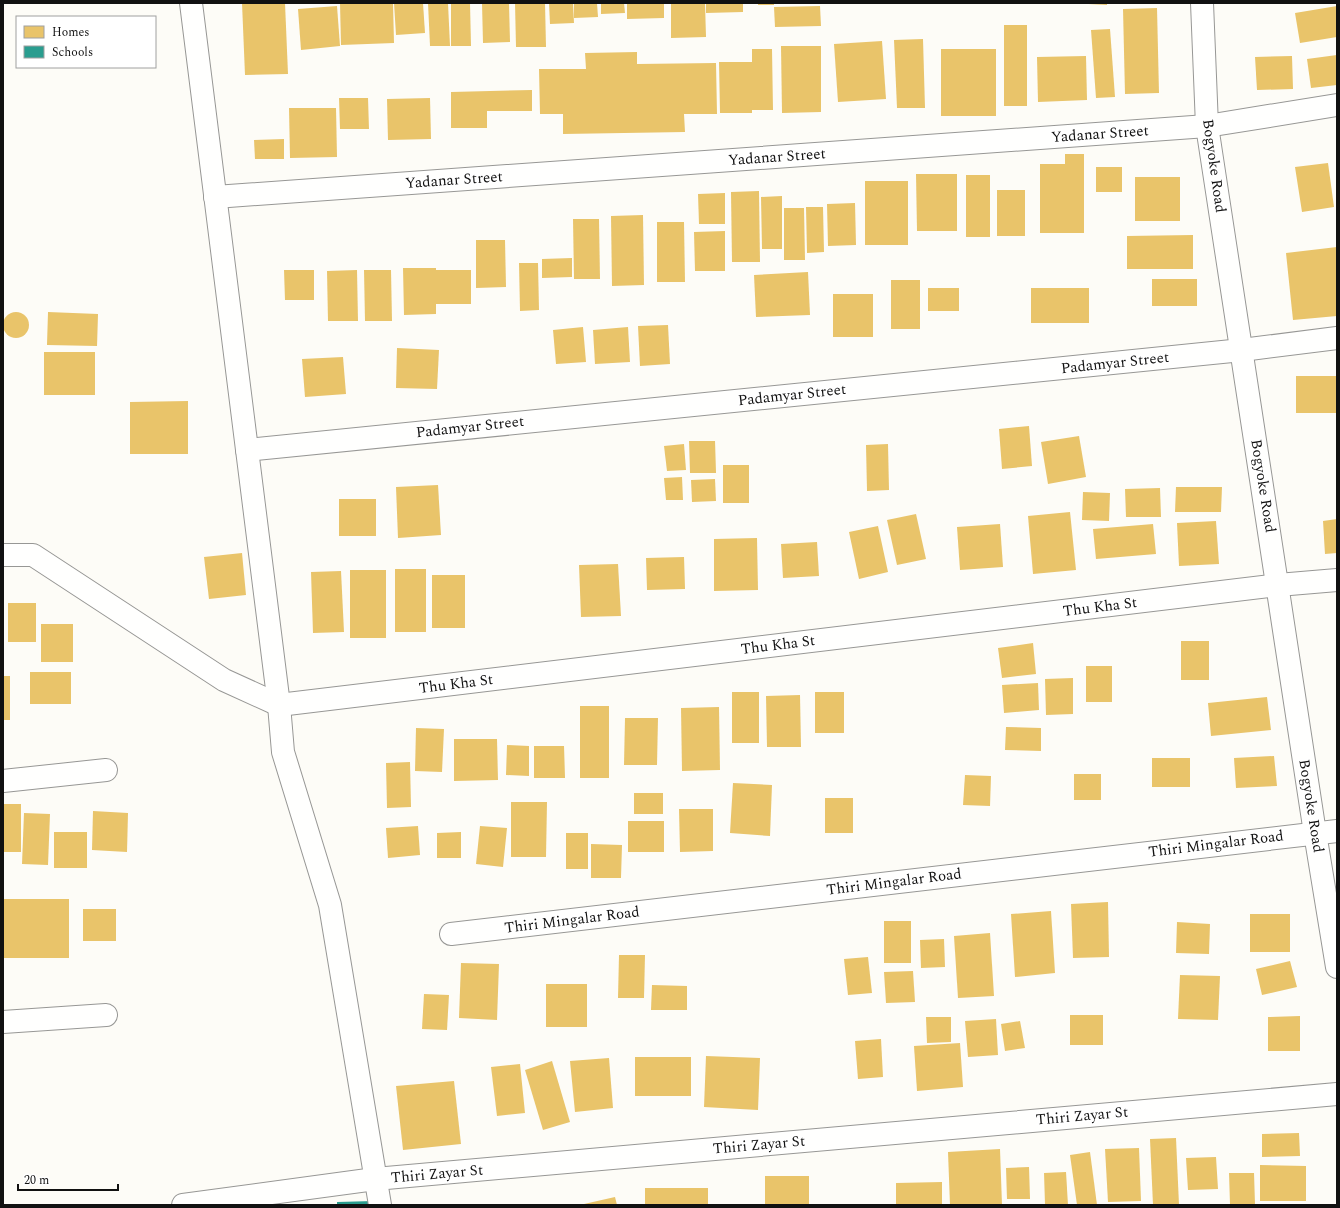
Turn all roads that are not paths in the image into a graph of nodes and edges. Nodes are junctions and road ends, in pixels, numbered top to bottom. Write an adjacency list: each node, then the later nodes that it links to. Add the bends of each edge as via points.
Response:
1 (191, 3): 5 (street)
2 (1202, 3): 4 (street, Bogyoke Road)
3 (1337, 105): 4 (street, Yadanar Street)
4 (1207, 126): 5 (street, Yadanar Street); 7 (street, Bogyoke Road)
5 (216, 197): 8 (street)
6 (1337, 338): 7 (street, Padamyar Street)
7 (1242, 350): 8 (street, Padamyar Street); 11 (street, Bogyoke Road)
8 (247, 450): 12 (street)
9 (3, 555): 12 (street, via 32,555 224,680)
10 (1337, 580): 11 (street, Thu Kha St)
11 (1278, 585): 12 (street, Thu Kha St); 16 (street, Bogyoke Road)
12 (279, 705): 22 (street, via 283,752 330,905)
13 (106, 770): 14 (street)
14 (3, 781)
15 (1337, 831): 16 (street, Thiri Mingalar Road)
16 (1315, 833): 17 (street, Thiri Mingalar Road); 18 (street, Bogyoke Road)
17 (451, 934)
18 (1337, 967)
19 (106, 1015): 20 (street)
20 (3, 1022)
21 (1337, 1094): 22 (street, Thiri Zayar St)
22 (375, 1179): 23 (street, Thiri Zayar St); 24 (street)
23 (183, 1205)
24 (380, 1205)

